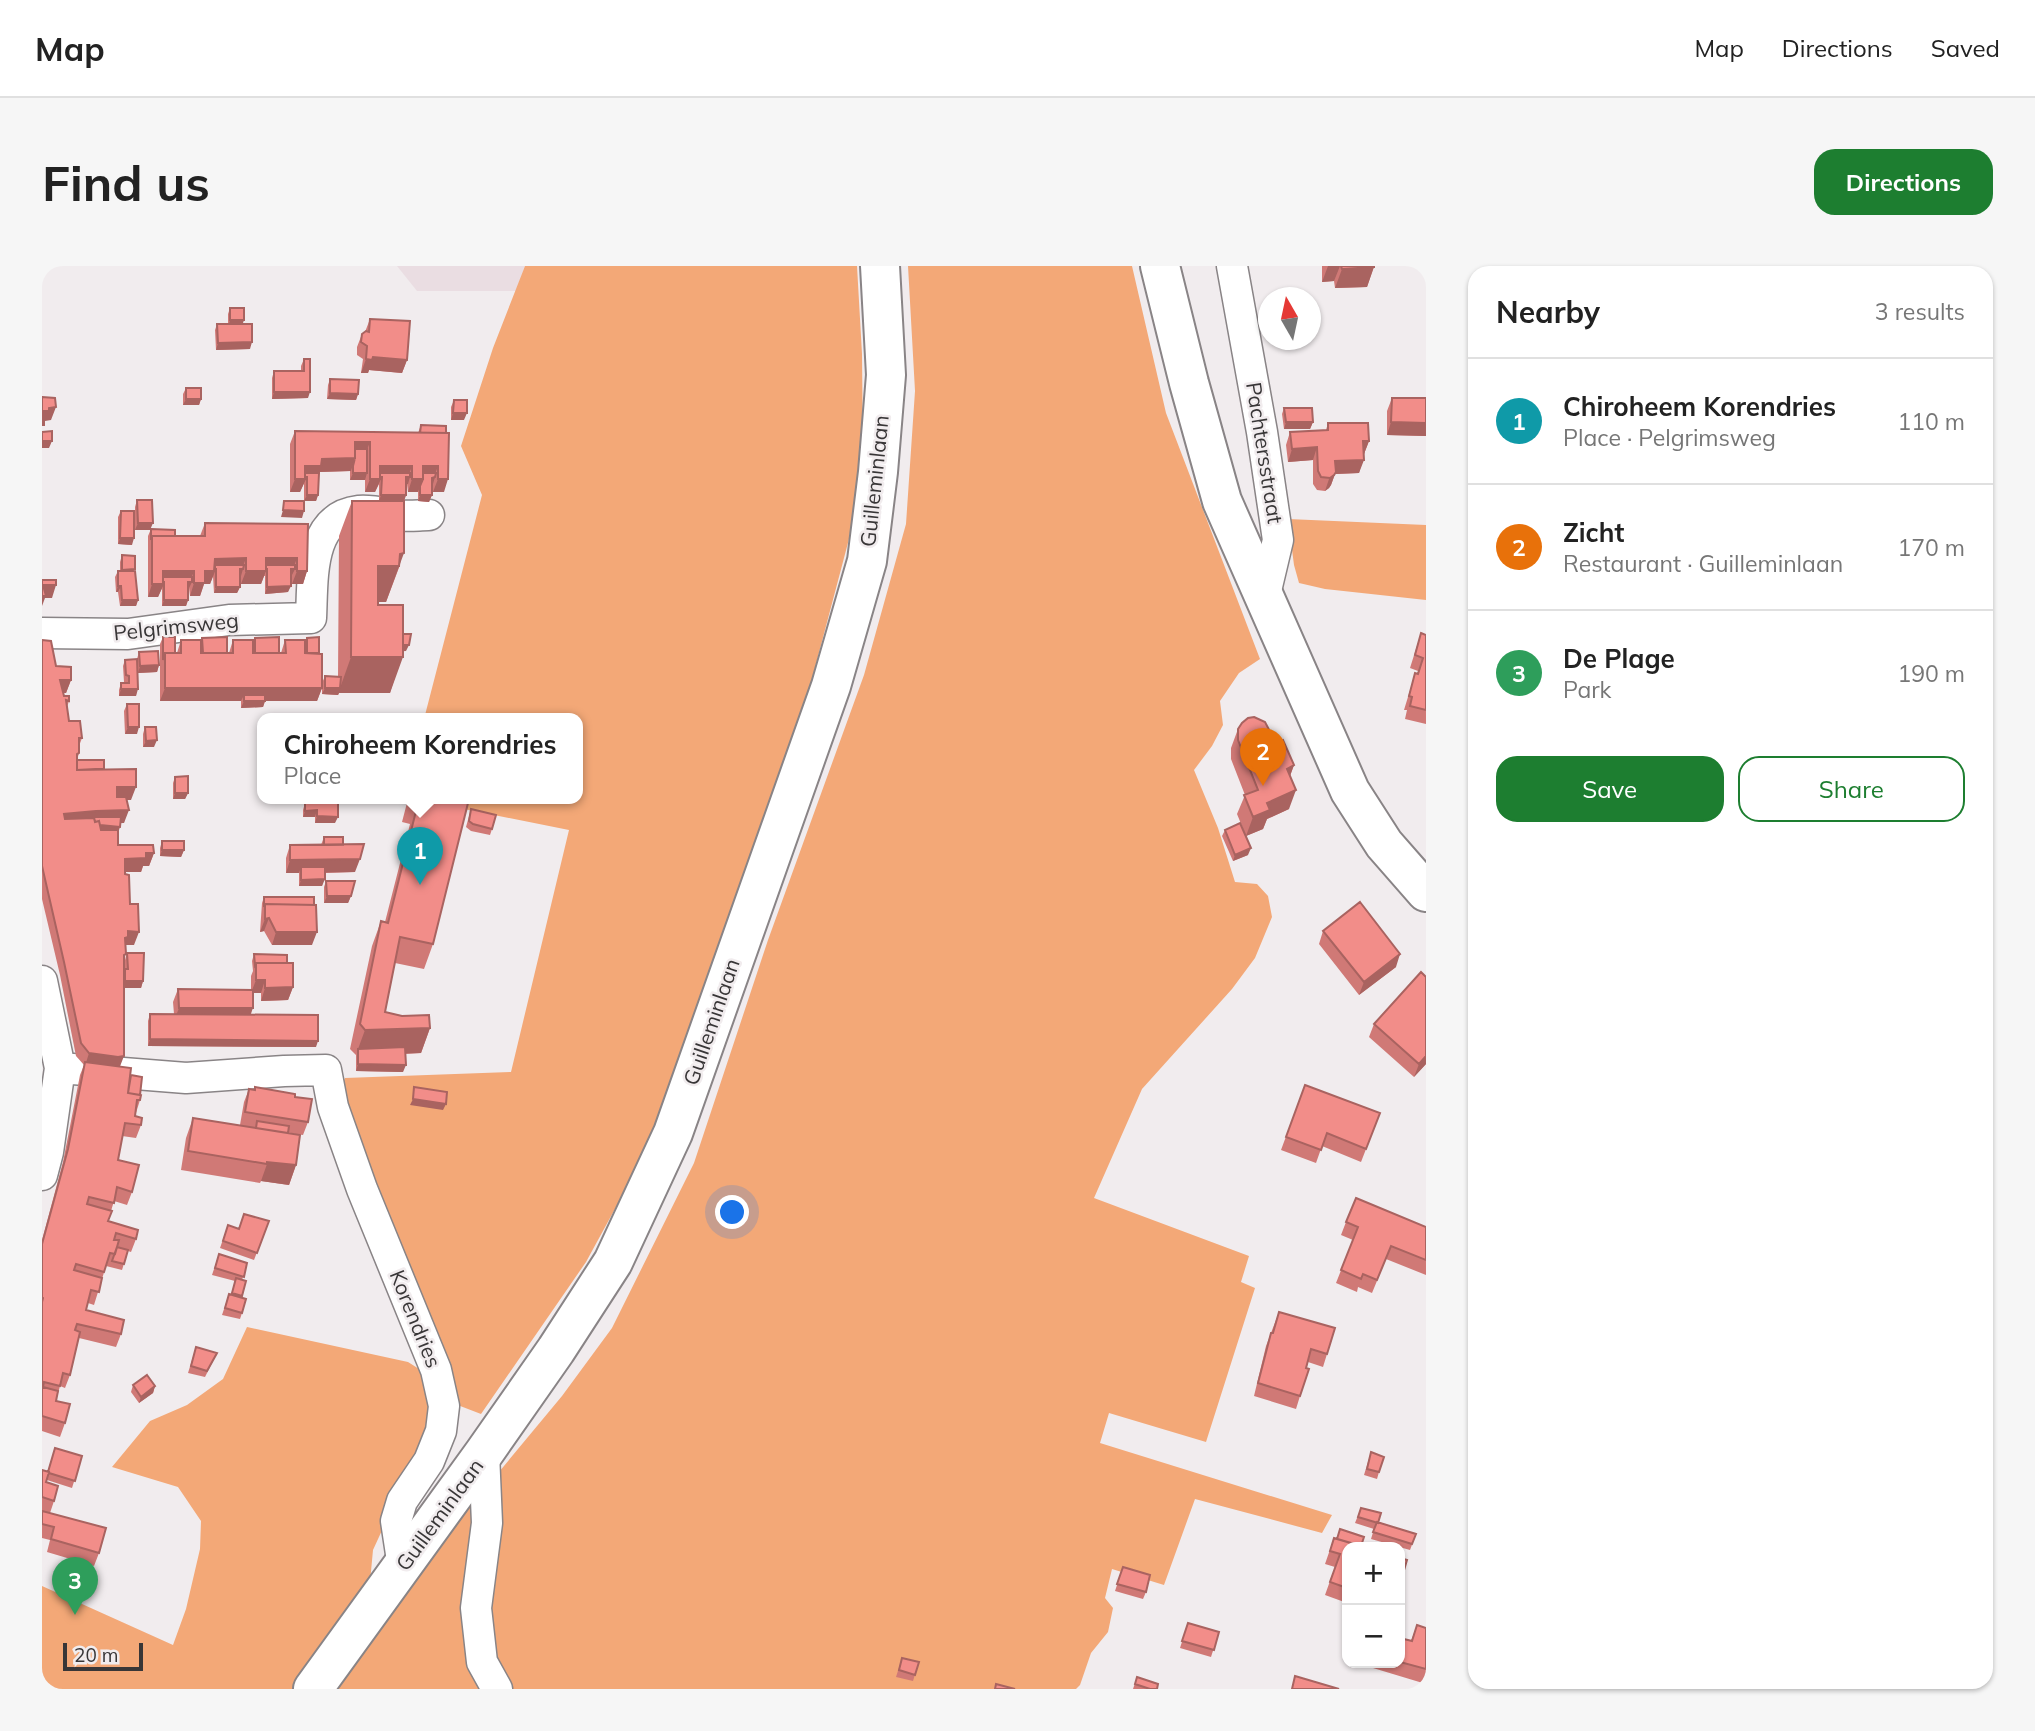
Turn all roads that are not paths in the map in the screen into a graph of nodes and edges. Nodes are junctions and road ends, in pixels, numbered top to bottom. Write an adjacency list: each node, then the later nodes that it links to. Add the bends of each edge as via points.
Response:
1 (880, 266): 11 (main road, Guilleminlaan, via 886,375 878,472 867,561 831,686 673,1133 613,1262)
2 (1160, 266): 5 (main road, via 1222,501)
3 (1232, 266): 5 (street, Pachtersstraat, via 1278,540)
4 (429, 515): 6 (street, Pelgrimsweg, via 404,527 377,511 358,512 341,516 328,526 316,551 323,619 229,620 128,634)
5 (1264, 599): 7 (main road, via 1350,791 1384,844)
6 (42, 633)
7 (1426, 892)
8 (42, 981): 9 (street)
9 (60, 1068): 10 (street); 12 (street, Korendries, via 186,1078 320,1071 362,1189 436,1370 444,1406 441,1431 429,1461 402,1501 396,1521)
10 (42, 1175)
11 (484, 1453): 12 (main road, Guilleminlaan); 14 (street, via 487,1523 476,1608 482,1662)
12 (403, 1567): 13 (main road, Guilleminlaan)
13 (313, 1689)
14 (498, 1689)

